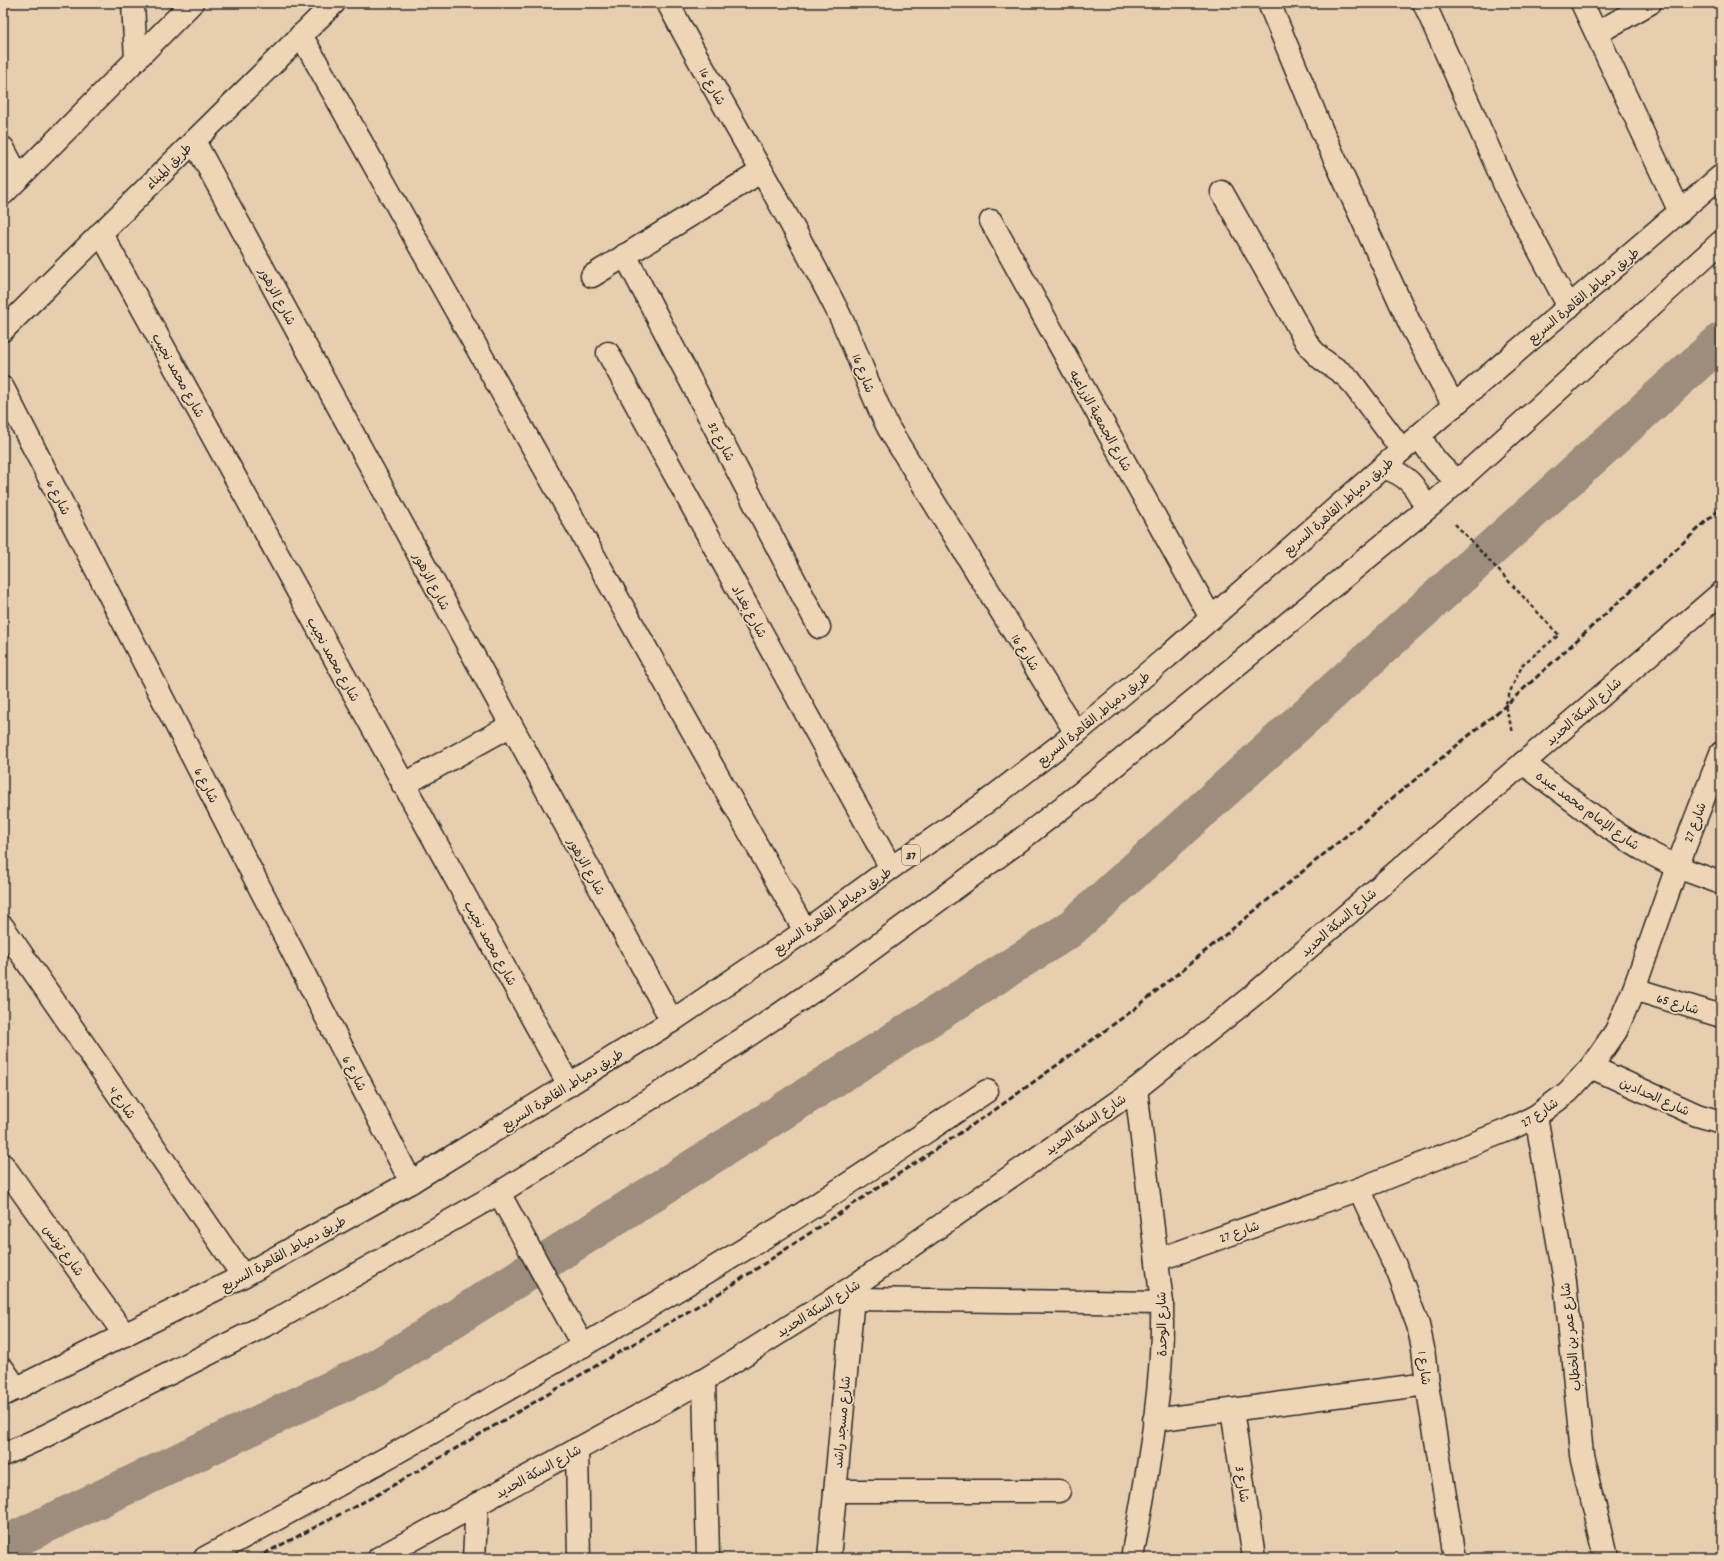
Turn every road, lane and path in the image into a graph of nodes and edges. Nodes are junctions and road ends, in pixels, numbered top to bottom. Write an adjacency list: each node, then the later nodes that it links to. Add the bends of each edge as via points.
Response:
1 (133, 3): 11 (main road)
2 (192, 3): 11 (main road)
3 (334, 3): 10 (main road, طريق الميناء)
4 (668, 3): 14 (main road, شارع 16)
5 (1269, 3): 29 (main road, via 1322,131 1411,326)
6 (1424, 3): 25 (main road, via 1508,192)
7 (1582, 3): 9 (main road)
8 (1650, 3): 9 (main road)
9 (1596, 33): 19 (main road)
10 (301, 35): 12 (main road, طريق الميناء); 48 (main road)
11 (136, 60): 16 (main road)
12 (194, 141): 21 (main road, طريق الميناء); 39 (main road, شارع الزهور)
13 (3, 148): 16 (main road)
14 (762, 171): 23 (main road); 40 (main road, شارع 16, via 838,310 889,429)
15 (1721, 176): 19 (main road, طريق دمياط, القاهرة السريع / 37)
16 (19, 178): 18 (main road)
17 (1222, 192): 31 (main road, via 1310,348 1321,360 1350,379)
18 (3, 194)
19 (1680, 212): 25 (main road, طريق دمياط, القاهرة السريع / 37)
20 (992, 221): 37 (main road, شارع الجمعية الزراعيه)
21 (101, 233): 26 (main road, طريق الميناء); 43 (main road, شارع محمد نجيب)
22 (1721, 242): 33 (main road)
23 (625, 255): 24 (main road); 38 (main road, شارع 32)
24 (592, 276)
25 (1569, 307): 29 (main road, طريق دمياط, القاهرة السريع / 37)
26 (3, 330)
27 (608, 353): 45 (main road, شارع بغداد)
28 (3, 388): 59 (main road, شارع 6)
29 (1454, 406): 30 (main road, طريق دمياط, القاهرة السريع / 37)
30 (1420, 435): 31 (main road, طريق دمياط, القاهرة السريع / 37); 33 (main road, via 1435,462)
31 (1402, 450): 32 (main road, طريق دمياط, القاهرة السريع / 37)
32 (1383, 467): 34 (main road, via 1398,472 1410,482 1420,494); 37 (main road, طريق دمياط, القاهرة السريع / 37)
33 (1459, 481): 34 (main road)
34 (1426, 509): 61 (main road, via 1114,766 1010,848 761,1027)
35 (1468, 539): 42 (path, via 1559,635 1523,664 1505,706)
36 (1721, 593): 42 (main road, شارع السكة الحديد)
37 (1211, 618): 40 (main road, طريق دمياط, القاهرة السريع / 37)
38 (819, 627)
39 (510, 726): 43 (main road); 51 (main road, شارع الزهور)
40 (1076, 733): 45 (main road, طريق دمياط, القاهرة السريع / 37, via 985,803)
41 (1721, 753): 44 (main road, شارع 27)
42 (1523, 763): 44 (main road, شارع الإمام محمد عبده, via 1616,832); 54 (main road, شارع السكة الحديد, via 1251,996)
43 (403, 785): 53 (main road, شارع محمد نجيب)
44 (1677, 867): 46 (main road, شارع الإمام محمد عبده); 49 (main road, شارع 27)
45 (891, 868): 48 (main road, طريق دمياط, القاهرة السريع / 37)
46 (1721, 883)
47 (3, 927): 63 (main road, شارع 4)
48 (805, 931): 51 (main road, طريق دمياط, القاهرة السريع / 37)
49 (1634, 990): 50 (main road, شارع 65); 52 (main road, شارع 27, via 1616,1031)
50 (1721, 1016)
51 (672, 1021): 53 (main road, طريق دمياط, القاهرة السريع / 37)
52 (1591, 1067): 56 (main road, شارع 27, via 1568,1092); 57 (main road, شارع الحدادين, via 1697,1115)
53 (569, 1085): 59 (main road, طريق دمياط, القاهرة السريع / 37)
54 (1136, 1089): 62 (main road, شارع الوحدة); 64 (main road, شارع السكة الحديد)
55 (987, 1091): 67 (main road, via 775,1230)
56 (1536, 1116): 60 (main road, شارع 27, via 1510,1129); 88 (main road, شارع عمر بن الخطاب, via 1567,1296 1582,1455)
57 (1721, 1122)
58 (3, 1165): 66 (main road, شارع تونس)
59 (411, 1182): 63 (main road, طريق دمياط, القاهرة السريع / 37)
60 (1358, 1189): 62 (main road, شارع 27); 70 (main road, شارع 1, via 1398,1272 1418,1324)
61 (499, 1193): 67 (main road); 75 (main road, via 276,1320 43,1437)
62 (1157, 1260): 65 (main road, شارع الوحدة)
63 (243, 1276): 66 (main road, طريق دمياط, القاهرة السريع / 37)
64 (854, 1292): 65 (main road); 69 (main road, شارع السكة الحديد); 76 (main road, شارع مسجد راشد)
65 (1162, 1303): 73 (main road, شارع الوحدة, via 1162,1354)
66 (125, 1334): 71 (main road, طريق دمياط, القاهرة السريع / 37)
67 (583, 1346): 79 (main road)
68 (3, 1369): 71 (main road)
69 (704, 1380): 74 (main road, شارع السكة الحديد); 83 (main road)
70 (1427, 1384): 72 (main road); 87 (main road, شارع 1)
71 (10, 1392)
72 (1232, 1410): 73 (main road); 86 (main road, شارع 3)
73 (1154, 1420): 85 (main road, شارع الوحدة)
74 (576, 1449): 78 (main road, شارع السكة الحديد); 82 (main road)
75 (3, 1454)
76 (835, 1491): 77 (main road); 84 (main road, شارع مسجد راشد)
77 (1058, 1492)
78 (477, 1504): 80 (main road, شارع السكة الحديد); 81 (main road)
79 (205, 1558)
80 (379, 1558)
81 (474, 1558)
82 (579, 1558)
83 (708, 1558)
84 (829, 1558)
85 (1132, 1558)
86 (1254, 1558)
87 (1455, 1558)
88 (1606, 1558)

